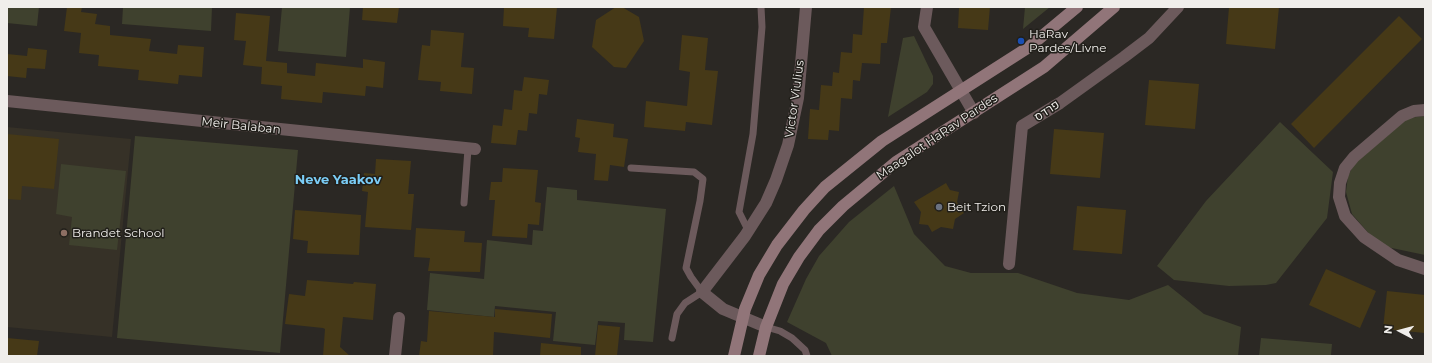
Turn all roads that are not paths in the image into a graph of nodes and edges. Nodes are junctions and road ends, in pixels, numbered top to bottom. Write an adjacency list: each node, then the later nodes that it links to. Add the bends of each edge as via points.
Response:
1 (762, 7): 14 (lane, via 753,134 739,212)
2 (806, 7): 14 (street, Victor Viulius, via 798,98 788,145 766,203)
3 (927, 7): 7 (street, via 924,27)
4 (1077, 7): 7 (street, Maagalot HaRav Pardes, via 1029,47)
5 (1114, 7): 10 (street, Maagalot HaRav Pardes, via 1044,66)
6 (1178, 7): 15 (street, פרדס, via 1158,29 1136,47 1022,126)
7 (961, 91): 10 (street); 19 (street, Maagalot HaRav Pardes, via 882,141 804,210 776,245 759,275)
8 (7, 101): 11 (street, Meir Balaban)
9 (1425, 110): 16 (street, via 1402,116 1354,157 1345,168 1339,197 1345,216 1364,237 1398,260)
10 (974, 113): 20 (street, Maagalot HaRav Pardes, via 896,162 843,206 819,230 783,284)
11 (472, 149): 13 (lane)
12 (631, 168): 17 (lane, via 694,172 703,178 686,268)
13 (464, 203)
14 (748, 230): 17 (street, Victor Viulius)
15 (1009, 264)
16 (1425, 269)
17 (702, 292): 19 (street, via 723,309); 21 (lane, via 685,303 677,314)
18 (399, 318): 22 (street)
19 (742, 319): 20 (street); 23 (street, Maagalot HaRav Pardes)
20 (766, 327): 24 (street, Maagalot HaRav Pardes); 25 (lane, via 792,338 805,350)
21 (672, 338)
22 (395, 356)
23 (734, 356)
24 (759, 356)
25 (807, 356)

